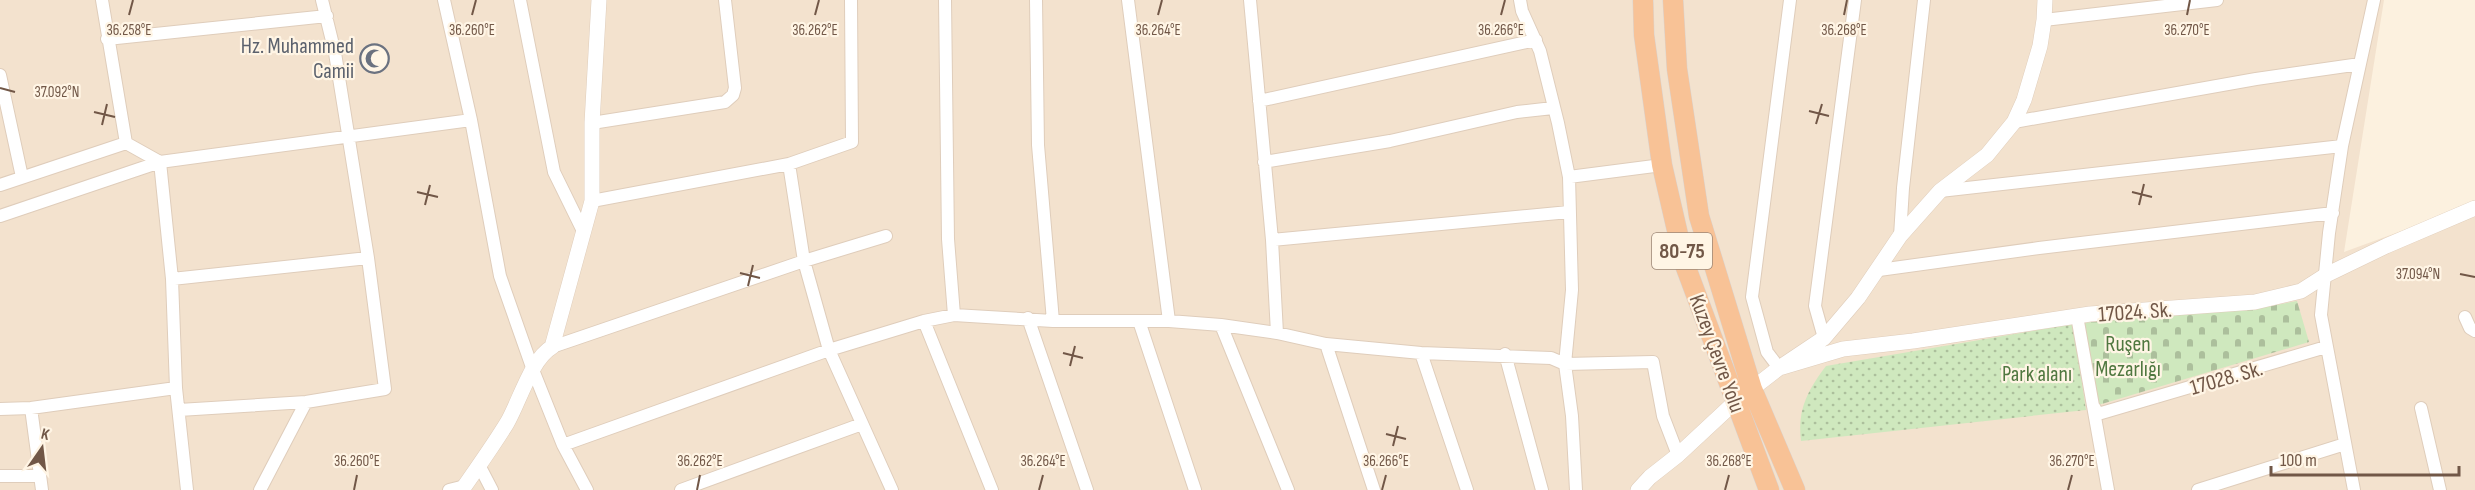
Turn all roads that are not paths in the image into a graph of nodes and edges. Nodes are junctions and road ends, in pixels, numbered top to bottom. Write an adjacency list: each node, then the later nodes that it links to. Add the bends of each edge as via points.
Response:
1 (102, 0): 23 (street)
2 (322, 0): 21 (street)
3 (444, 0): 29 (street)
4 (520, 0): 48 (street, via 554,172)
5 (599, 0): 31 (street)
6 (725, 0): 31 (street, via 733,95 725,102)
7 (851, 0): 37 (street, via 852,142)
8 (945, 0): 57 (street, via 948,239)
9 (1036, 0): 62 (street, via 1038,145)
10 (1128, 0): 64 (street)
11 (1250, 0): 27 (street)
12 (1520, 0): 24 (street)
13 (1643, 0): 38 (highway, Kuzey Çevre Yolu / 80-75)
14 (1673, 0): 79 (highway, Kuzey Çevre Yolu / 80-75, via 1677,69 1699,216)
15 (1790, 0): 76 (street, via 1752,297 1767,352)
16 (1856, 0): 68 (street, via 1815,306)
17 (1924, 0): 50 (street)
18 (2045, 0): 22 (street)
19 (2217, 0): 22 (street)
20 (2374, 0): 25 (street)
21 (327, 16): 23 (street); 32 (street)
22 (2044, 21): 30 (street, via 2024,100)
23 (107, 39): 33 (street)
24 (1536, 40): 27 (street); 28 (street)
25 (2360, 64): 30 (street); 34 (street)
26 (0, 75): 39 (street)
27 (1259, 101): 36 (street)
28 (1553, 108): 36 (street); 40 (street)
29 (471, 120): 32 (street); 77 (street, via 500,276)
30 (2014, 122): 42 (street, via 1987,154)
31 (592, 123): 43 (street)
32 (347, 135): 35 (street); 52 (street)
33 (126, 143): 35 (street); 39 (street)
34 (2342, 146): 42 (street); 46 (street)
35 (160, 162): 47 (street); 56 (street)
36 (1264, 162): 51 (street)
37 (789, 164): 43 (street); 53 (street)
38 (1662, 165): 40 (street); 81 (highway, Kuzey Çevre Yolu / 80-75, via 1685,265)
39 (22, 177): 41 (street)
40 (1569, 177): 45 (street)
41 (0, 185)
42 (1941, 191): 50 (street)
43 (592, 201): 48 (street)
44 (2475, 208): 55 (street, 17024. Sk.)
45 (1569, 212): 51 (street); 75 (street, via 1572,290)
46 (2333, 213): 54 (street); 55 (street)
47 (0, 216)
48 (583, 231): 70 (street)
49 (886, 236): 53 (street)
50 (1900, 236): 54 (street)
51 (1272, 240): 67 (street)
52 (368, 258): 56 (street); 80 (street, via 385,389)
53 (804, 261): 70 (street); 72 (street)
54 (1879, 270): 68 (street)
55 (2326, 275): 58 (street, 17024. Sk., via 2301,291 2255,302); 71 (street, via 2321,315)
56 (172, 279): 78 (street)
57 (954, 315): 60 (street); 61 (street)
58 (2077, 316): 76 (street, 17024. Sk., via 1843,349); 82 (street)
59 (2465, 317): 66 (street)
60 (1028, 318): 62 (street); 104 (street)
61 (924, 321): 72 (street); 103 (street)
62 (1053, 321): 63 (street)
63 (1139, 321): 64 (street); 105 (street)
64 (1169, 321): 65 (street)
65 (1221, 325): 67 (street); 106 (street)
66 (2475, 331)
67 (1277, 333): 69 (street)
68 (1824, 338): 76 (street)
69 (1326, 344): 73 (street); 107 (street)
70 (552, 347): 77 (street)
71 (2326, 347): 82 (street, 17028. Sk., via 2098,414); 88 (street)
72 (829, 350): 87 (street); 89 (street)
73 (1421, 353): 74 (street); 108 (street)
74 (1505, 354): 75 (street, via 1551,358); 109 (street)
75 (1565, 364): 90 (street, via 1653,362 1663,416); 110 (street)
76 (1779, 368): 79 (street)
77 (533, 370): 89 (street); 91 (street, via 508,422)
78 (176, 387): 83 (street); 86 (street)
79 (1752, 389): 81 (street); 113 (highway, Kuzey Çevre Yolu / 80-75)
80 (306, 402): 86 (street); 98 (street)
81 (1735, 402): 90 (street); 112 (highway, Kuzey Çevre Yolu / 80-75)
82 (2094, 406): 114 (street)
83 (31, 408): 85 (street); 93 (street)
84 (2421, 408): 117 (street)
85 (0, 409)
86 (179, 410): 97 (street)
87 (862, 424): 95 (street); 102 (street)
88 (2345, 444): 115 (street); 116 (street)
89 (563, 445): 101 (street)
90 (1678, 455): 111 (street)
91 (479, 465): 94 (street); 100 (street)
92 (0, 476): 93 (street)
93 (40, 476): 96 (street)
94 (464, 488): 99 (street)
95 (686, 489)
96 (42, 490)
97 (187, 490)
98 (260, 490)
99 (449, 490)
100 (492, 490)
101 (587, 490)
102 (892, 490)
103 (992, 490)
104 (1087, 490)
105 (1195, 490)
106 (1288, 490)
107 (1374, 490)
108 (1467, 490)
109 (1542, 490)
110 (1576, 490)
111 (1638, 490)
112 (1769, 490)
113 (1795, 490)
114 (2108, 490)
115 (2198, 490)
116 (2354, 490)
117 (2440, 490)

